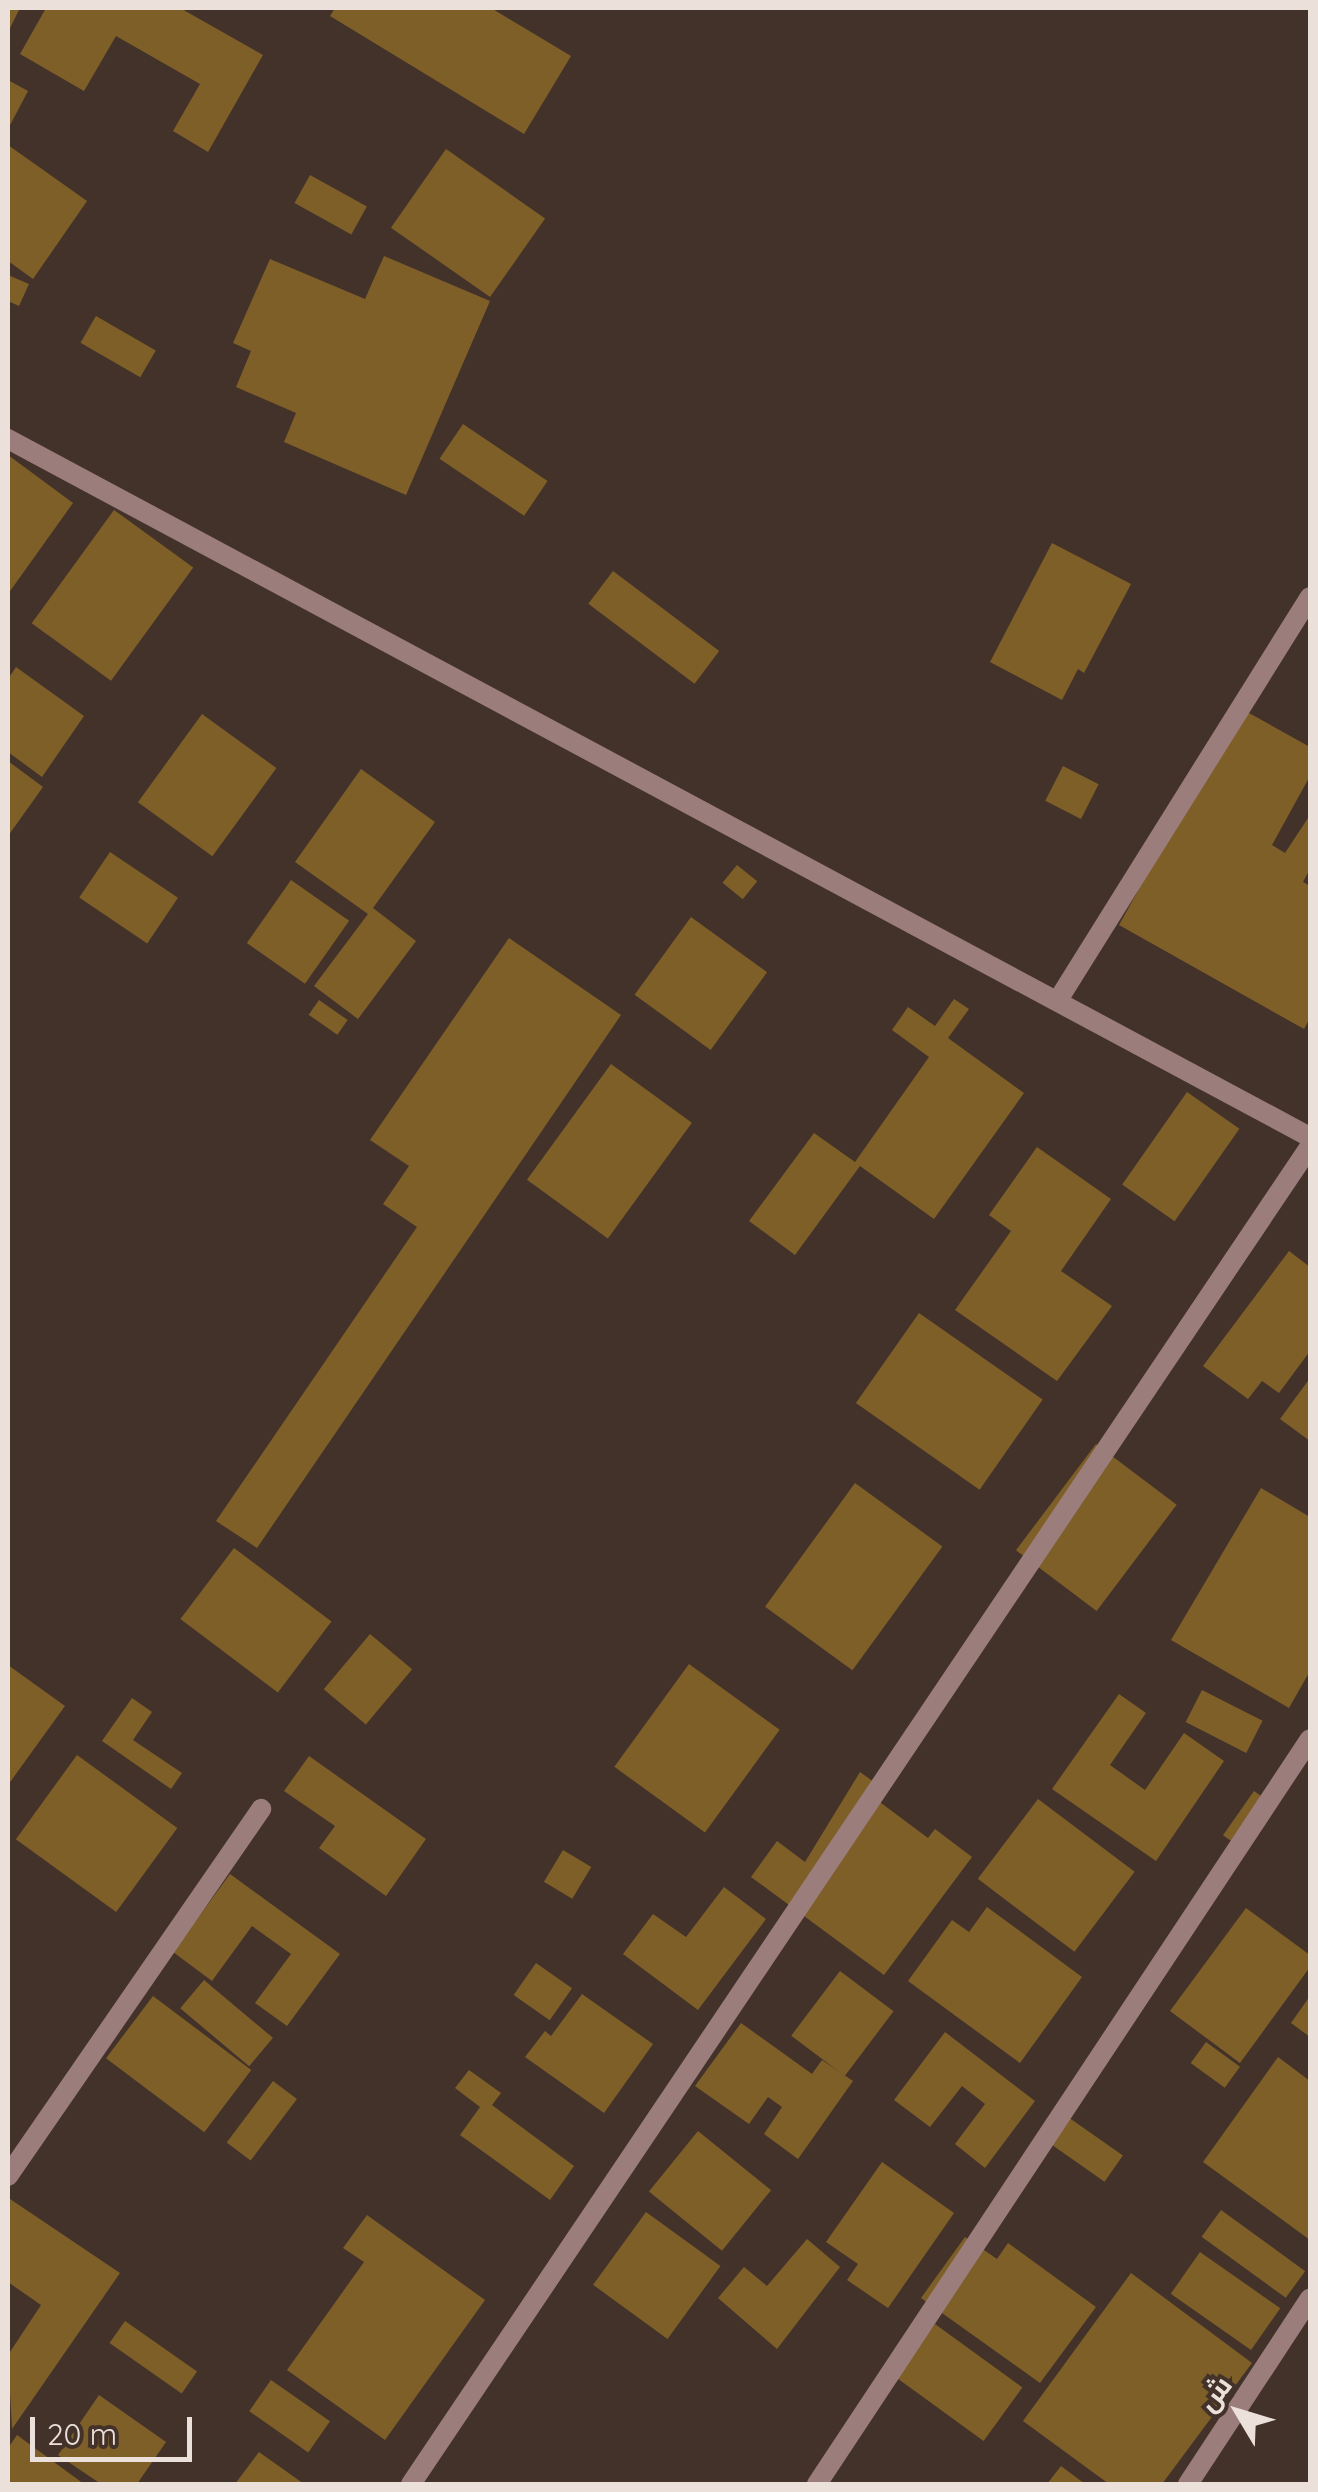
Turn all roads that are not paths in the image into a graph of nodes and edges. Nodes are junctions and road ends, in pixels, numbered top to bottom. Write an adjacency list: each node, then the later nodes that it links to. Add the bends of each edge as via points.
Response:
1 (8, 439): 3 (street)
2 (1310, 597): 3 (street)
3 (1058, 1000): 4 (street)
4 (1310, 1137)
5 (1310, 1146): 10 (street)
6 (1310, 1739): 11 (street)
7 (262, 1808): 8 (street)
8 (8, 2176)
9 (1310, 2298): 12 (street)
10 (412, 2484)
11 (817, 2484)
12 (1188, 2484)

